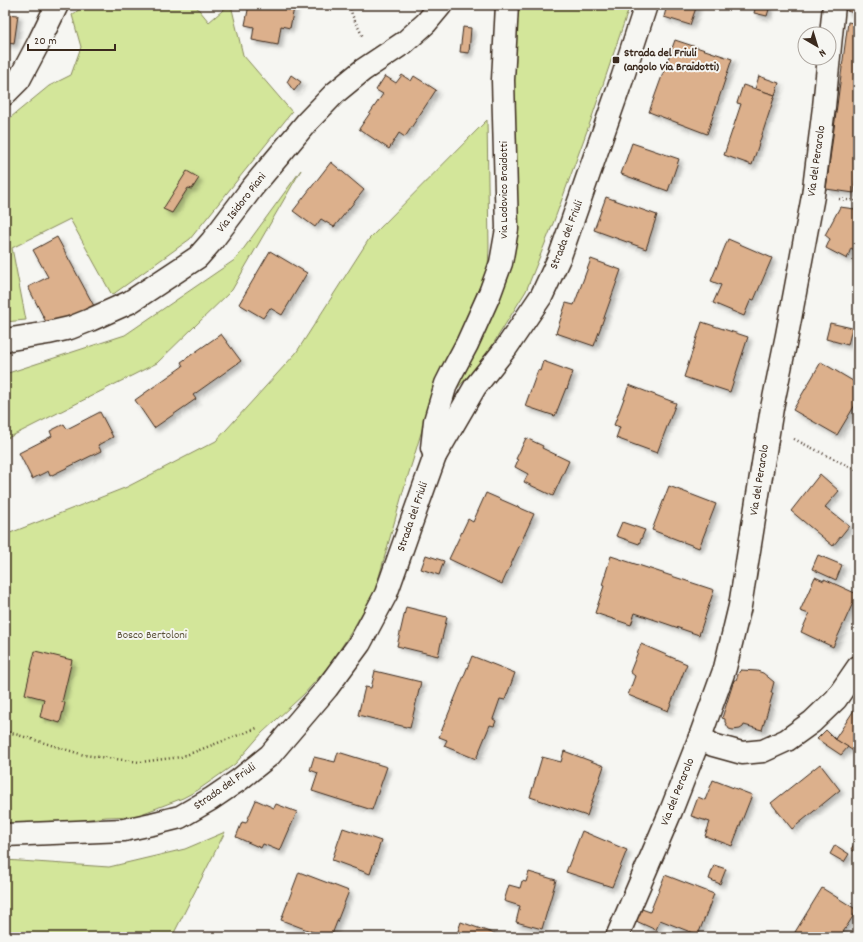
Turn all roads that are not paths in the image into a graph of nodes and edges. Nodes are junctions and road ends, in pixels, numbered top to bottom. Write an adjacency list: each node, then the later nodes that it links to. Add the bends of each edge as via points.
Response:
1 (58, 5): 6 (street, via 19,80)
2 (441, 5): 7 (street, Via Isidoro Piani, via 405,42 363,70 335,93 307,122 198,257 135,299 90,320 70,328)
3 (507, 5): 8 (street, Via Lodovico Braidotti, via 503,80 507,222 505,242 501,263 490,293 468,344 446,384 435,420 432,448)
4 (646, 5): 8 (street, Strada del Friuli, via 560,256 542,295 506,348 475,387)
5 (834, 5): 10 (street, Via del Perarolo, via 813,196 772,408 740,606 724,668)
6 (5, 94)
7 (5, 340)
8 (435, 456): 11 (street, Strada del Friuli, via 386,594 360,643 327,688 270,755 239,780 180,817 124,830)
9 (858, 667): 10 (street, via 836,699 788,740 763,751 742,753 713,745)
10 (700, 737): 12 (street, Via del Perarolo)
11 (5, 835)
12 (617, 937)

